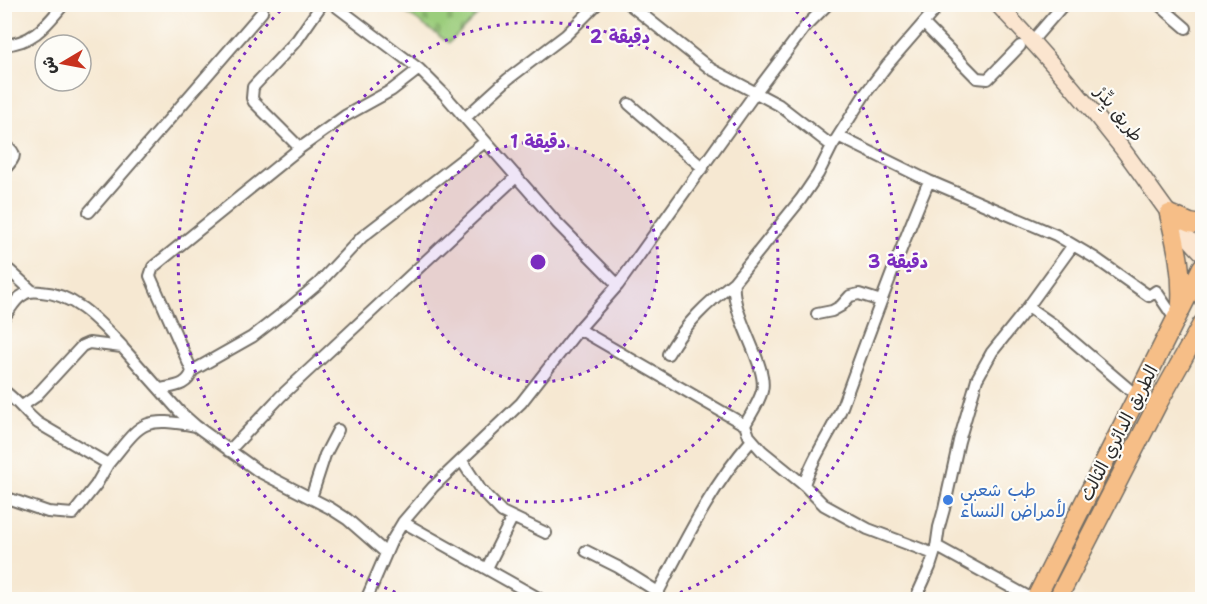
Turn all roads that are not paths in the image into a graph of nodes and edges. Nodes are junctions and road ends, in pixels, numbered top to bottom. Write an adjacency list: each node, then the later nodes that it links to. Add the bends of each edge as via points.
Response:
1 (64, 4): 15 (street, via 38,34)
2 (263, 4): 29 (street, via 262,12)
3 (322, 4): 24 (street, via 252,92 254,102)
4 (333, 4): 16 (street)
5 (597, 4): 19 (street, via 567,35 508,79)
6 (629, 4): 17 (street, via 711,69)
7 (828, 4): 17 (street, via 805,27)
8 (940, 4): 12 (street)
9 (997, 4): 14 (street, طريق يِدِّرْ)
10 (1064, 4): 14 (street)
11 (1158, 4): 13 (street)
12 (924, 24): 14 (street, via 982,79 988,79); 20 (street, via 876,79)
13 (1186, 28)
14 (1026, 44): 30 (street, طريق يِدِّرْ, via 1074,88)
15 (4, 45)
16 (419, 69): 19 (street); 24 (street)
17 (756, 92): 23 (street); 25 (street)
18 (629, 104): 25 (street)
19 (465, 118): 21 (street)
20 (840, 137): 23 (street); 28 (street)
21 (485, 142): 27 (street); 48 (street, via 362,237 318,284 288,309 252,337)
22 (4, 144): 26 (street, via 14,154)
23 (832, 146): 36 (street, via 801,199)
24 (300, 148): 48 (street, via 153,267 150,276)
25 (703, 168): 37 (street)
26 (5, 170)
27 (517, 176): 37 (street); 57 (street, via 281,396)
28 (929, 181): 32 (street); 39 (street)
29 (89, 212)
30 (1169, 214): 31 (main road); 33 (street, طريق يِدِّرْ); 42 (main road, via 1183,281)
31 (1203, 225)
32 (1073, 245): 40 (street); 42 (street, via 1149,296 1156,291)
33 (1203, 253)
34 (4, 270): 38 (street)
35 (1200, 277): 42 (main road, الطريق الدائري الثالث)
36 (734, 282): 47 (street, via 701,309); 53 (street, via 734,294 763,386)
37 (618, 285): 45 (street)
38 (32, 291): 43 (street, via 20,297); 46 (street, via 77,304)
39 (881, 301): 41 (street, via 859,294 850,296 832,311); 60 (street, via 832,430)
40 (1028, 307): 51 (street); 66 (street, via 992,352 978,379 959,441)
41 (817, 314)
42 (1178, 314): 51 (main road, الطريق الدائري الثالث)
43 (4, 317)
44 (1203, 324): 75 (main road, الطريق الدائري الثالث)
45 (579, 329): 53 (street); 58 (street, via 521,403)
46 (122, 347): 49 (street); 52 (street, via 89,343 82,346)
47 (668, 354)
48 (192, 371): 49 (street, via 184,384)
49 (161, 389): 54 (street)
50 (4, 391): 52 (street)
51 (1137, 396): 74 (main road, الطريق الدائري الثالث)
52 (22, 406): 59 (street, via 29,417)
53 (745, 425): 56 (street)
54 (196, 426): 57 (street); 59 (street, via 165,420 138,428)
55 (338, 430): 62 (street, via 322,461)
56 (752, 440): 60 (street); 70 (street, via 717,488)
57 (229, 451): 62 (street)
58 (462, 461): 63 (street, via 480,489); 64 (street)
59 (108, 464): 61 (street, via 96,486 72,514 48,512)
60 (804, 485): 66 (street, via 834,511 868,529)
61 (4, 497)
62 (311, 498): 68 (street, via 347,519)
63 (512, 518): 65 (street); 69 (street)
64 (403, 522): 68 (street); 69 (street)
65 (546, 533)
66 (935, 550): 73 (street); 74 (street)
67 (586, 551): 70 (street, via 618,567)
68 (386, 553): 71 (street)
69 (487, 568): 72 (street)
70 (656, 596)
71 (366, 600)
72 (542, 600)
73 (915, 600)
74 (1034, 600)
75 (1057, 600)

